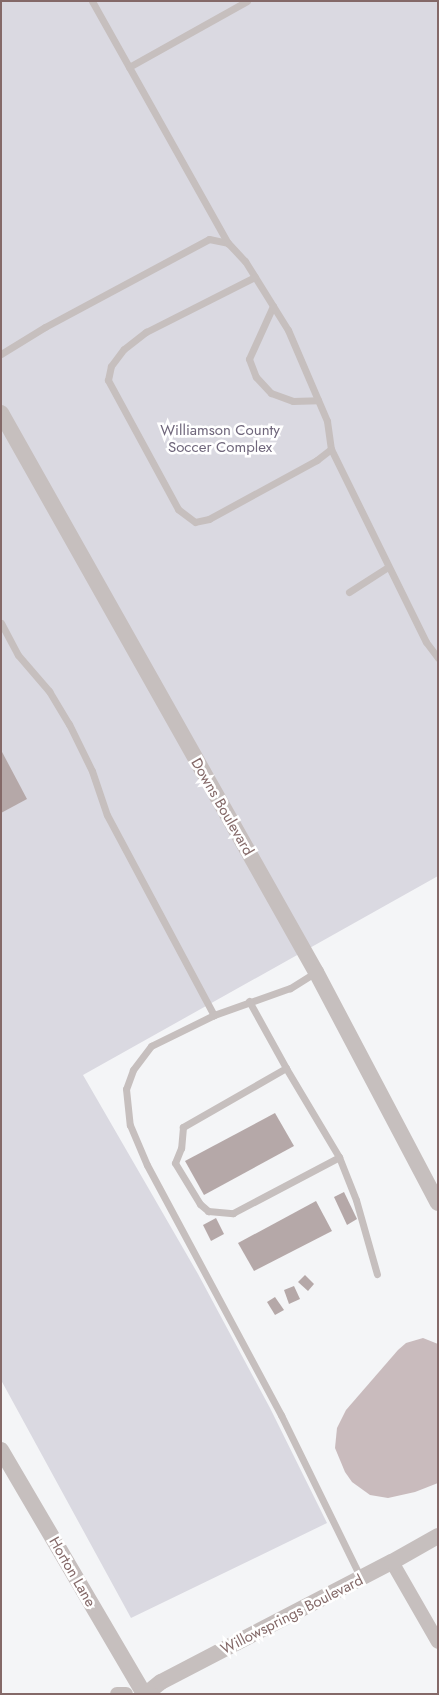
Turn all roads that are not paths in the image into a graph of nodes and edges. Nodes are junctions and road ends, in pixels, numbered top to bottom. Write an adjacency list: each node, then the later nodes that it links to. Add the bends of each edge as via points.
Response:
1 (92, 1): 3 (lane)
2 (247, 1): 3 (lane)
3 (129, 67): 4 (lane)
4 (228, 243): 5 (lane); 7 (lane, via 209,239 45,326)
5 (255, 277): 6 (lane); 10 (lane, via 146,332 124,349 111,366 108,380 178,509 196,522 209,519 317,460)
6 (273, 306): 8 (lane, via 288,330); 8 (lane, via 250,359 256,376 271,393 293,401)
7 (1, 354)
8 (318, 400): 10 (lane, via 327,421)
9 (1, 413): 15 (street, Downs Boulevard)
10 (331, 449): 11 (lane)
11 (388, 567): 12 (lane); 14 (lane, via 426,642)
12 (349, 592)
13 (1, 623): 17 (lane, via 18,655 49,691 69,724 92,772 107,815)
14 (438, 658)
15 (316, 972): 16 (lane, via 290,988); 20 (street, Downs Boulevard)
16 (249, 1001): 17 (lane); 18 (lane)
17 (214, 1015): 25 (lane, via 151,1046 133,1070 126,1089 130,1125 146,1165 281,1415)
18 (286, 1068): 19 (lane); 19 (lane, via 183,1127 181,1148 175,1163 200,1204 208,1211 233,1213)
19 (339, 1157): 21 (lane, via 356,1200)
20 (438, 1203)
21 (376, 1274)
22 (1, 1450): 29 (street, Horton Lane)
23 (438, 1536): 24 (street, Willowsprings Boulevard)
24 (392, 1562): 25 (street, Willowsprings Boulevard); 26 (street)
25 (361, 1579): 29 (street, Willowsprings Boulevard, via 162,1682)
26 (438, 1642)
27 (117, 1694): 28 (street)
28 (126, 1694)
29 (145, 1694)

